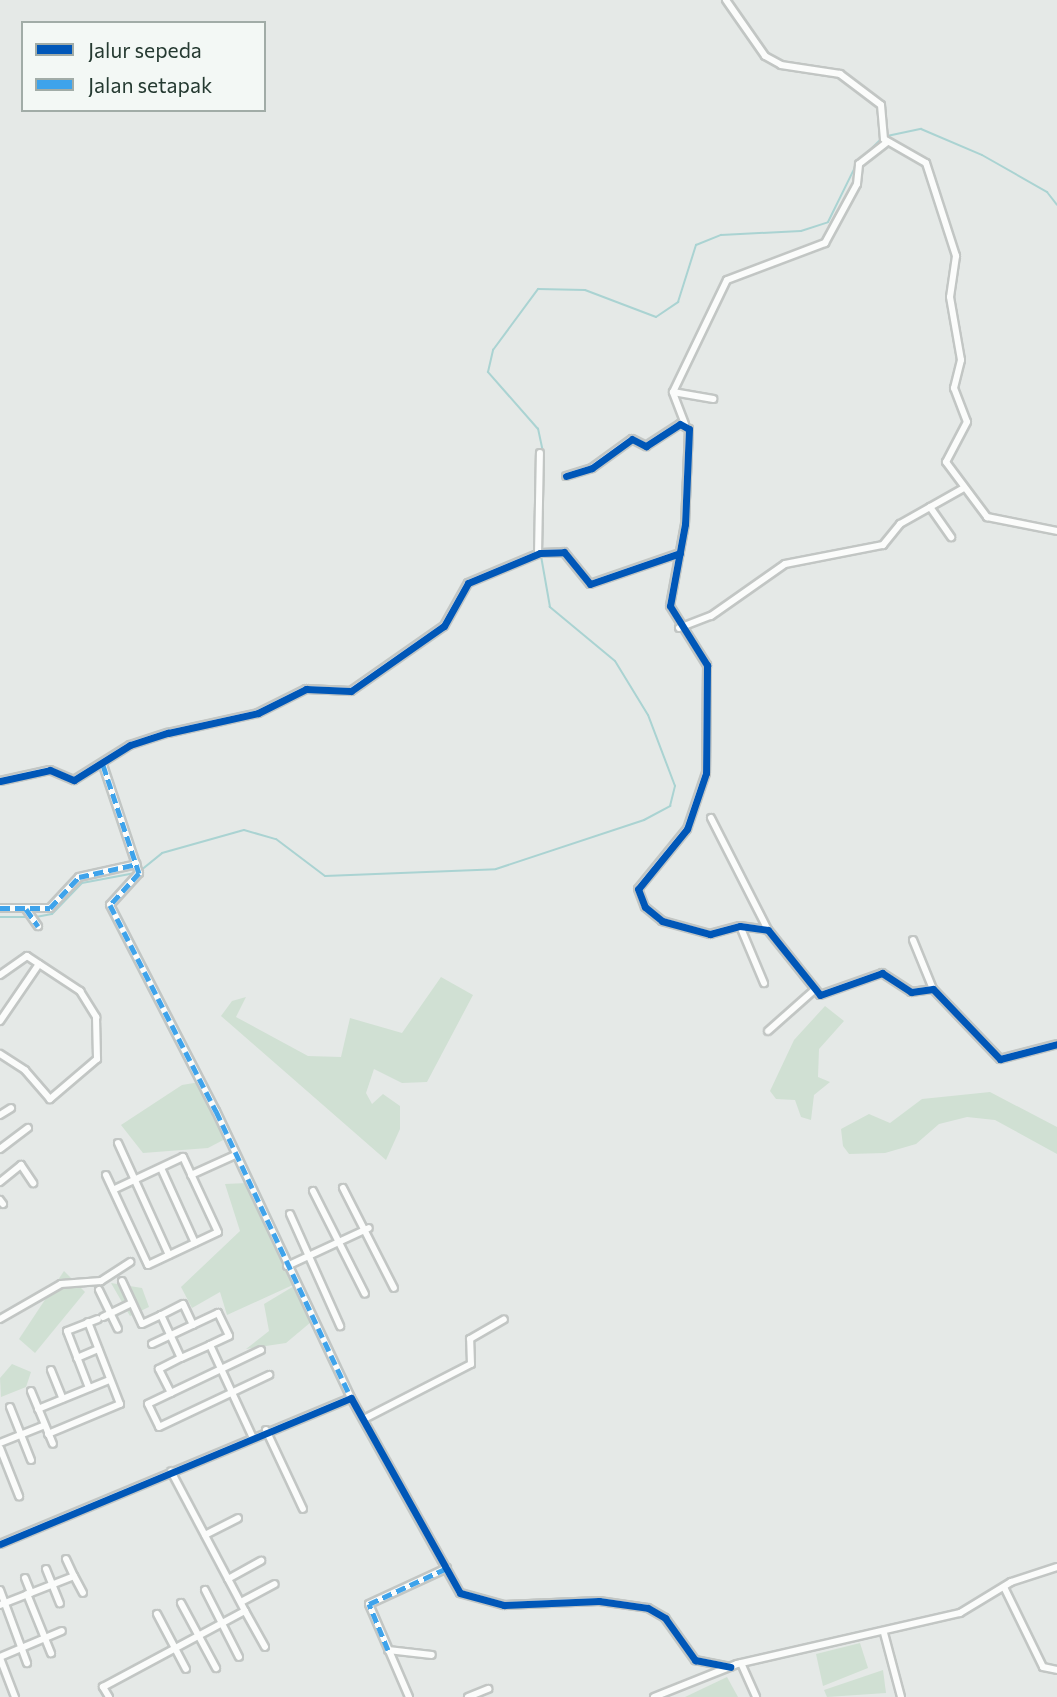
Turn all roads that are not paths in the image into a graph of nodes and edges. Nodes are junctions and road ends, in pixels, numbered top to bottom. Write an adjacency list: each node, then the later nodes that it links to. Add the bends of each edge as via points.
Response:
1 (726, 0): 2 (street, via 770,59 837,72 880,104)
2 (885, 140): 3 (street, via 859,164 854,190 825,243 727,280); 8 (street, via 923,159 949,221 956,256 950,297 961,360 954,388 967,422 946,462)
3 (673, 392): 4 (street); 5 (street)
4 (713, 399)
5 (685, 424): 7 (street, via 646,446 632,439 592,468); 13 (street, via 693,452)
6 (540, 453): 12 (street)
7 (566, 476)
8 (964, 488): 9 (street); 10 (street, via 995,521)
9 (930, 507): 11 (street); 14 (street, via 895,529 883,545 785,565 711,616)
10 (1057, 531)
11 (951, 537)
12 (541, 553): 13 (street, via 564,552 590,584); 15 (street, via 468,583 449,621 356,688 306,689 258,713 131,745)
13 (680, 553): 14 (street, via 670,598)
14 (679, 628): 22 (street, via 707,665 706,773 687,829 641,884 639,897 652,915 692,931 710,934)
15 (103, 765): 16 (street, via 74,780 50,770); 18 (street)
16 (0, 781)
17 (711, 818): 23 (street)
18 (138, 868): 20 (street, via 79,877 50,908); 39 (street, via 110,905)
19 (0, 908): 20 (street)
20 (27, 913): 21 (street)
21 (38, 926)
22 (740, 926): 23 (street); 27 (street)
23 (768, 930): 29 (street)
24 (913, 940): 28 (street)
25 (39, 964): 26 (street, via 27,956); 30 (street); 33 (street, via 80,990 96,1017 97,1059 50,1099 25,1070)
26 (0, 975)
27 (764, 983)
28 (933, 989): 29 (street, via 911,992 882,973 830,996); 32 (street, via 971,1023 992,1056 1016,1059)
29 (813, 991): 31 (street)
30 (0, 1021)
31 (768, 1031)
32 (1057, 1044)
33 (0, 1054)
34 (11, 1108): 35 (street)
35 (0, 1115)
36 (28, 1128): 38 (street)
37 (118, 1143): 43 (street)
38 (0, 1149)
39 (235, 1155): 42 (street); 57 (street)
40 (161, 1168): 42 (street, via 183,1157); 43 (street); 52 (street)
41 (106, 1175): 47 (street)
42 (191, 1175): 52 (street, via 218,1232)
43 (135, 1180): 47 (street); 54 (street)
44 (0, 1182): 45 (street, via 21,1165)
45 (33, 1182)
46 (343, 1188): 51 (street)
47 (113, 1190): 54 (street, via 148,1265)
48 (313, 1191): 53 (street)
49 (290, 1214): 55 (street)
50 (369, 1228): 51 (street)
51 (362, 1232): 53 (street); 59 (street)
52 (195, 1243): 54 (street)
53 (336, 1244): 55 (street); 61 (street)
54 (169, 1255)
55 (308, 1256): 57 (street); 69 (street)
56 (130, 1262): 65 (street, via 102,1282 61,1284)
57 (287, 1266): 86 (street)
58 (122, 1281): 62 (street)
59 (394, 1287)
60 (99, 1290): 63 (street)
61 (365, 1294)
62 (132, 1303): 63 (street); 64 (street, via 142,1324)
63 (110, 1313): 67 (street); 70 (street)
64 (161, 1315): 68 (street, via 183,1304); 71 (street)
65 (0, 1318)
66 (504, 1319): 90 (street, via 470,1339 471,1364)
67 (88, 1322): 74 (street); 76 (street, via 68,1331)
68 (193, 1325): 71 (street); 73 (street, via 218,1313 229,1336)
69 (340, 1326)
70 (118, 1329)
71 (170, 1335): 72 (street); 77 (street)
72 (152, 1344)
73 (210, 1345): 77 (street); 78 (street)
74 (98, 1349): 76 (street); 81 (street)
75 (261, 1350): 78 (street)
76 (77, 1358): 82 (street)
77 (181, 1358): 84 (street, via 159,1369)
78 (221, 1369): 84 (street); 85 (street)
79 (51, 1370): 87 (street)
80 (269, 1375): 85 (street)
81 (109, 1380): 82 (street); 93 (street, via 120,1404)
82 (89, 1388): 87 (street)
83 (31, 1391): 89 (street)
84 (170, 1393): 85 (street, via 148,1404 159,1427)
85 (232, 1393): 95 (street)
86 (351, 1398): 90 (street); 92 (street)
87 (63, 1399): 89 (street)
88 (10, 1408): 94 (street)
89 (38, 1409): 91 (street)
90 (364, 1419): 109 (street)
91 (45, 1425): 93 (street); 94 (street)
92 (266, 1430): 95 (street); 102 (street)
93 (48, 1434): 96 (street)
94 (21, 1435): 97 (street); 98 (street)
95 (252, 1436): 100 (street)
96 (53, 1444)
97 (0, 1446): 99 (street)
98 (31, 1460)
99 (3, 1465): 101 (street)
100 (171, 1471): 104 (street); 105 (street)
101 (19, 1496)
102 (303, 1509)
103 (238, 1518): 104 (street)
104 (205, 1535): 113 (street)
105 (0, 1544)
106 (66, 1559): 111 (street)
107 (261, 1561): 113 (street)
108 (1057, 1567): 116 (street)
109 (447, 1568): 135 (street, via 369,1604); 142 (street, via 460,1593 483,1602 648,1608 665,1618 695,1660)
110 (46, 1570): 115 (street)
111 (74, 1576): 115 (street); 119 (street)
112 (25, 1578): 120 (street)
113 (228, 1579): 121 (street)
114 (275, 1584): 121 (street)
115 (52, 1585): 120 (street); 122 (street)
116 (1003, 1587): 129 (street, via 960,1613); 145 (street, via 1043,1667)
117 (0, 1590): 124 (street)
118 (205, 1590): 127 (street)
119 (83, 1593)
120 (29, 1594): 124 (street); 131 (street)
121 (241, 1602): 125 (street)
122 (60, 1603)
123 (181, 1603): 130 (street)
124 (2, 1604): 134 (street)
125 (245, 1611): 127 (street); 132 (street)
126 (157, 1614): 133 (street)
127 (222, 1623): 130 (street); 138 (street)
128 (62, 1631): 131 (street)
129 (884, 1633): 141 (street); 153 (street)
130 (199, 1636): 133 (street); 143 (street)
131 (45, 1639): 134 (street); 136 (street)
132 (265, 1647)
133 (176, 1648): 144 (street); 148 (street, via 103,1687)
134 (22, 1649): 139 (street); 140 (street)
135 (388, 1650): 137 (street); 149 (street)
136 (51, 1653)
137 (432, 1655)
138 (239, 1657)
139 (0, 1658): 147 (street)
140 (27, 1663)
141 (741, 1663): 142 (street); 152 (street)
142 (730, 1667): 151 (street)
143 (216, 1668)
144 (186, 1669)
145 (1057, 1670)
146 (488, 1689): 150 (street)
147 (15, 1697)
148 (109, 1697)
149 (409, 1697)
150 (468, 1697)
151 (654, 1697)
152 (757, 1697)
153 (901, 1697)

